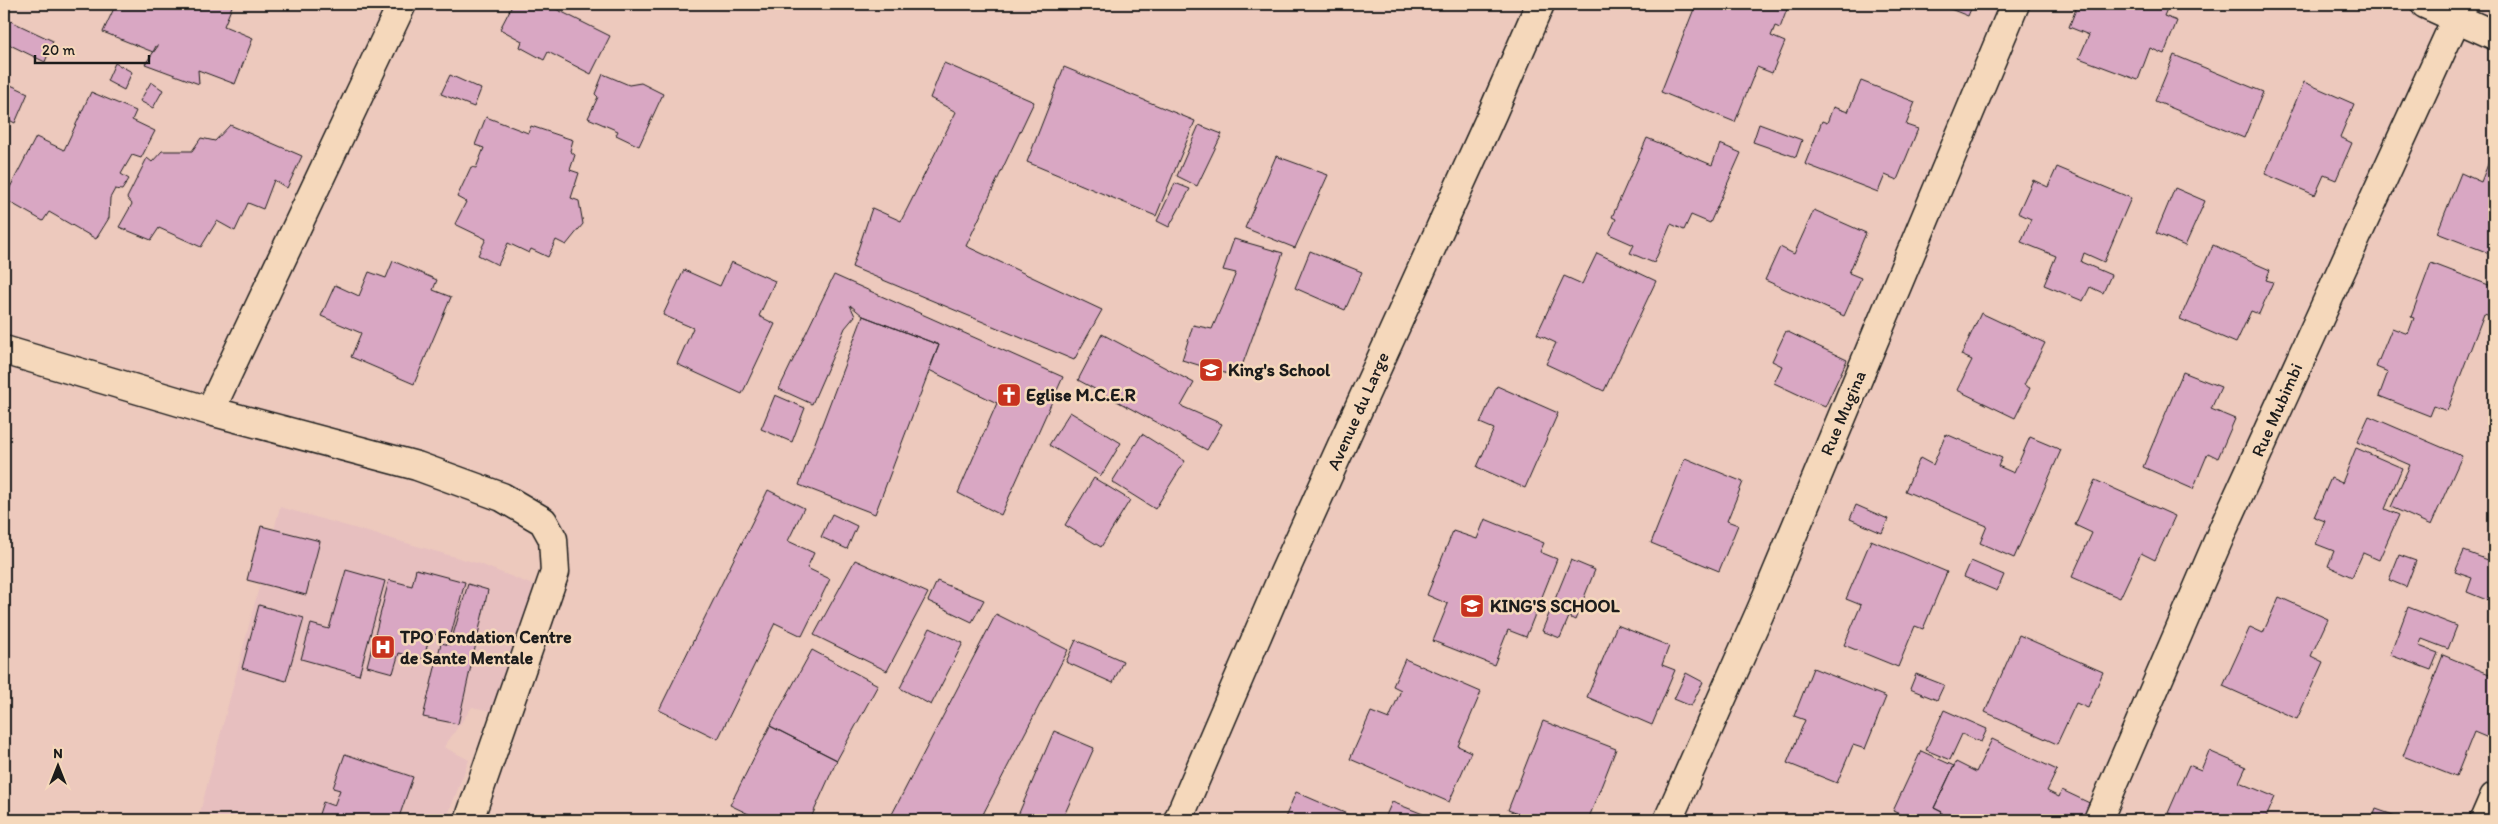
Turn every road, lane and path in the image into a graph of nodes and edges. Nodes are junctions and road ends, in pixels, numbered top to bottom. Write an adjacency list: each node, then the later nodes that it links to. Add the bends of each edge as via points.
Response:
1 (402, 4): 8 (street)
2 (1540, 4): 11 (street, Avenue du Large, via 1284,573)
3 (2015, 4): 12 (street, Rue Mugina, via 1762,608)
4 (2425, 4): 5 (street)
5 (2460, 12): 6 (street); 13 (street, Rue Mubimbi, via 2228,518)
6 (2494, 35)
7 (4, 350): 8 (street)
8 (210, 410): 10 (street, via 417,466 502,497 543,521 553,539 555,572)
9 (2494, 797): 14 (street)
10 (469, 820)
11 (1178, 820)
12 (1668, 820)
13 (2098, 820)
14 (2484, 820)

